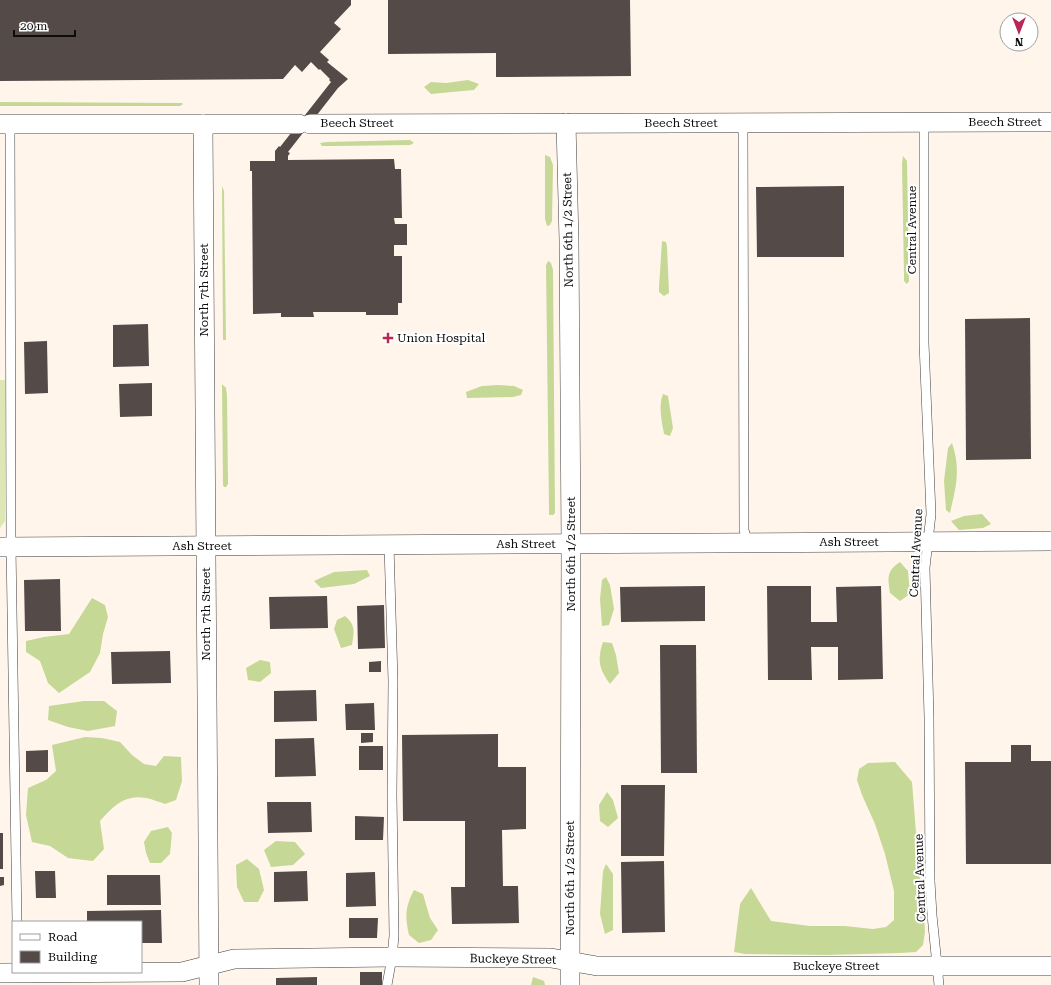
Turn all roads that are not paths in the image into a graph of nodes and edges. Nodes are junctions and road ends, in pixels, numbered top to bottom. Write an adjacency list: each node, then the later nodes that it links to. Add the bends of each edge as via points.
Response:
1 (924, 122): 2 (street, Beech Street); 4 (street, Beech Street); 7 (lane, Central Avenue, via 924,342 931,514)
2 (1051, 122)
3 (566, 123): 4 (street, Beech Street); 6 (street, Beech Street); 10 (street, North 6th 1/2 Street)
4 (743, 123): 9 (lane, via 744,530)
5 (5, 124): 6 (street, Beech Street); 13 (lane)
6 (203, 124): 12 (street, North 7th Street)
7 (928, 541): 8 (street, Ash Street); 9 (street, Ash Street); 18 (lane, Central Avenue, via 925,568 930,881)
8 (1051, 541)
9 (748, 543): 10 (street, Ash Street)
10 (571, 544): 11 (street, Ash Street); 16 (street, North 6th 1/2 Street)
11 (390, 545): 12 (street, Ash Street); 15 (lane, via 393,682)
12 (205, 546): 13 (street, Ash Street); 17 (street, North 7th Street)
13 (6, 547): 14 (lane)
14 (17, 921)
15 (392, 957): 16 (street, Buckeye Street, via 551,958); 17 (street, Buckeye Street, via 234,959); 24 (lane)
16 (570, 961): 18 (street, Buckeye Street, via 597,966); 25 (street, North 6th 1/2 Street)
17 (209, 965): 21 (street, Buckeye Street, via 182,972); 23 (street, North 7th Street)
18 (938, 966): 19 (street, Buckeye Street); 26 (lane, Central Avenue)
19 (1051, 966)
20 (140, 973): 22 (street, Buckeye Street)
21 (142, 973)
22 (12, 976)
23 (209, 985)
24 (386, 985)
25 (570, 985)
26 (940, 985)

